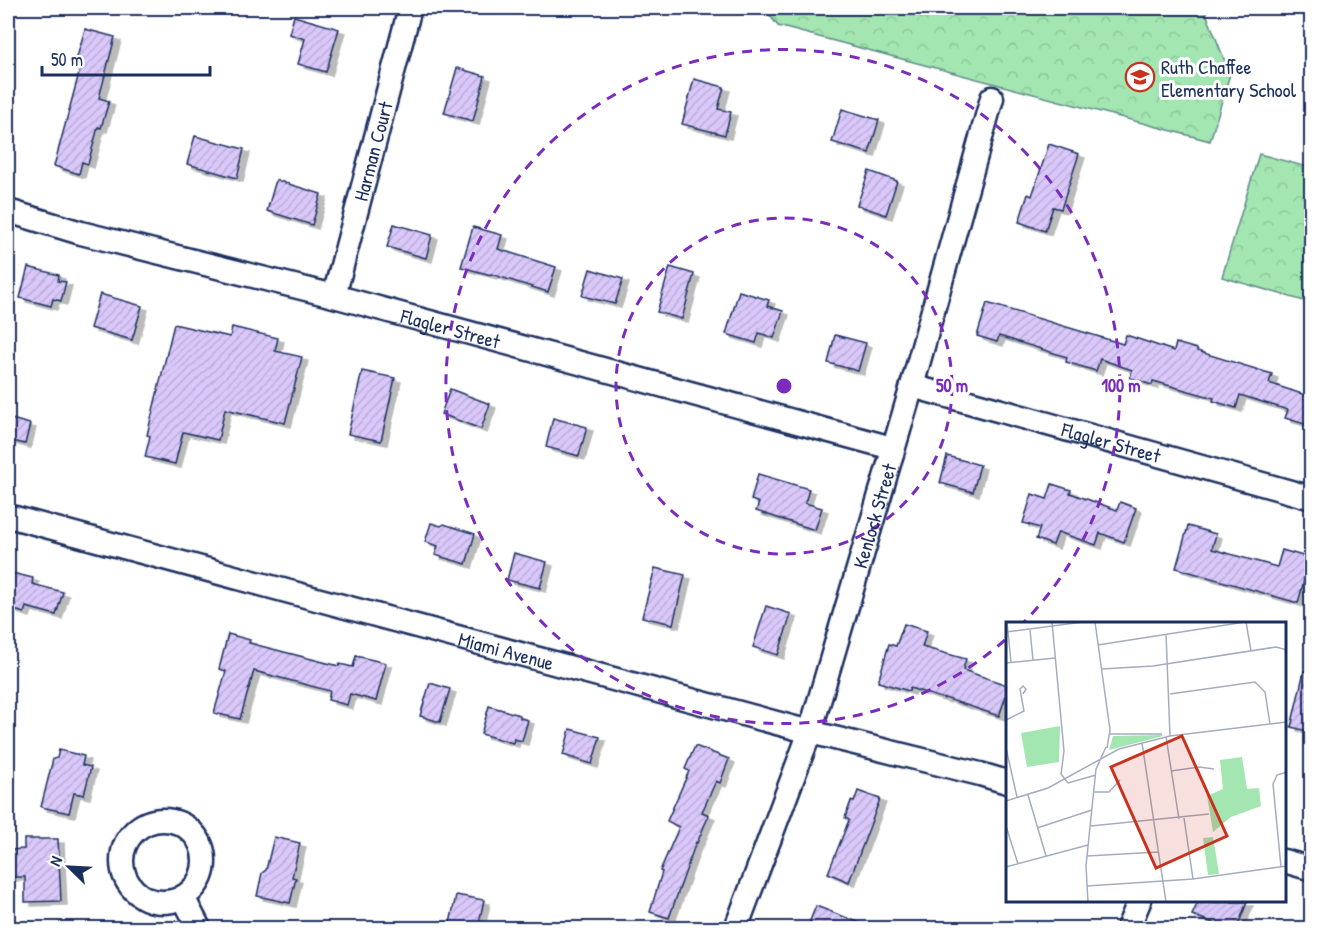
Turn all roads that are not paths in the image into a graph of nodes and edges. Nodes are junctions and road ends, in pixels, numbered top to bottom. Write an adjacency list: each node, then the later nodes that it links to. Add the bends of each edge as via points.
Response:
1 (410, 8): 4 (street, Harman Court)
2 (992, 98): 5 (street, Kenlock Street)
3 (8, 211): 4 (street, Flagler Street)
4 (334, 296): 6 (street, Flagler Street)
5 (912, 386): 6 (street, Kenlock Street); 7 (street, Flagler Street)
6 (892, 448): 9 (street, Kenlock Street)
7 (1311, 498)
8 (8, 516): 9 (street, Miami Avenue)
9 (810, 732): 10 (street, Miami Avenue); 16 (street, Kenlock Street)
10 (1006, 782)
11 (1286, 862): 12 (street)
12 (1311, 868)
13 (183, 897): 15 (street)
14 (1139, 903): 17 (street)
15 (199, 928)
16 (736, 928)
17 (1128, 928)

